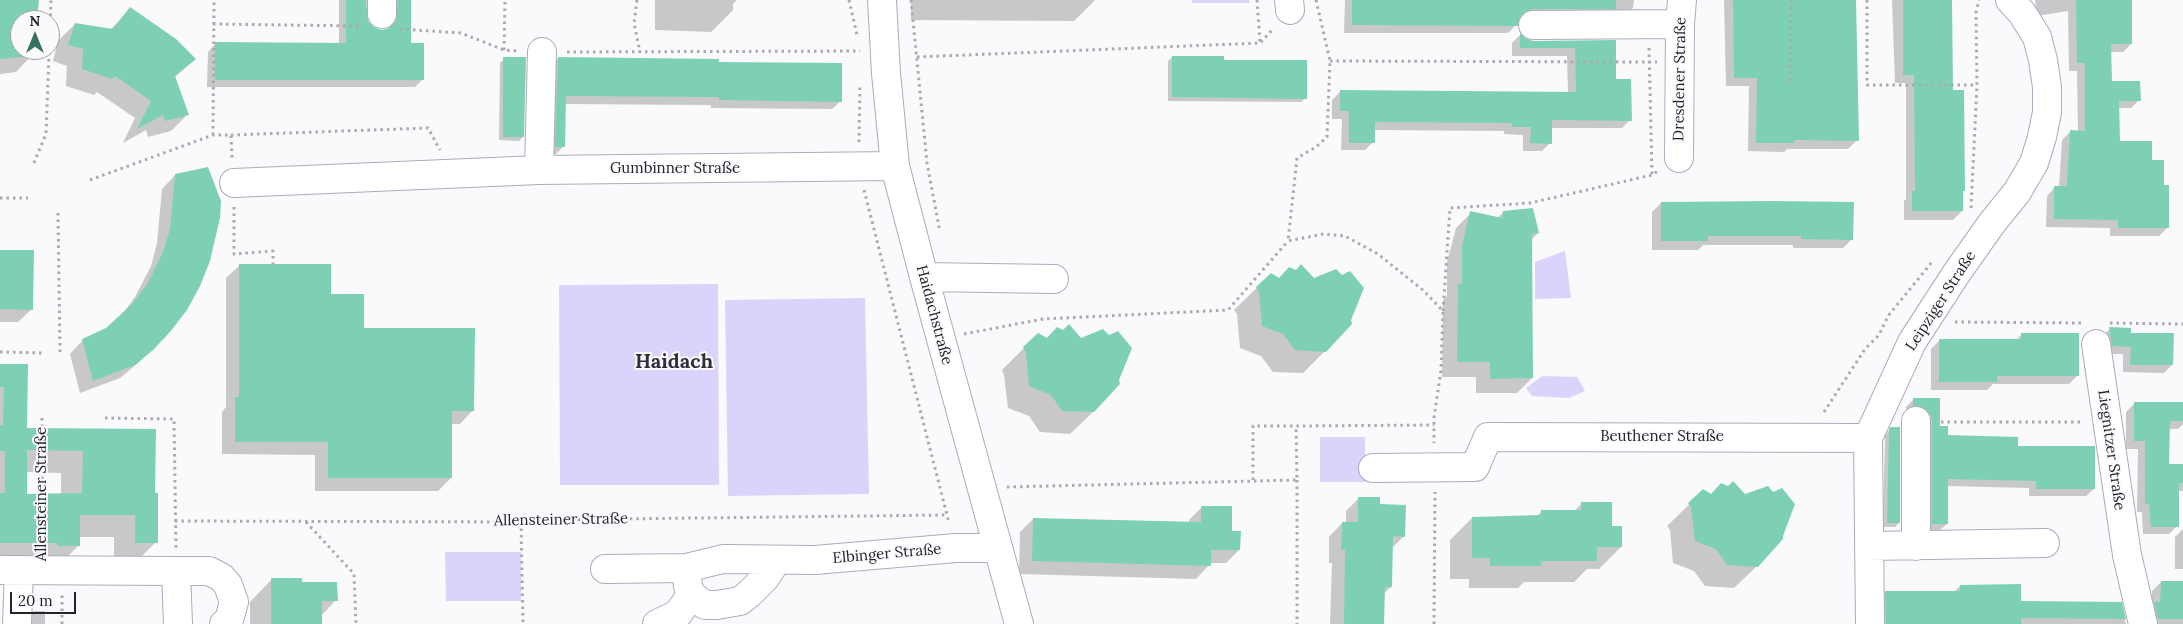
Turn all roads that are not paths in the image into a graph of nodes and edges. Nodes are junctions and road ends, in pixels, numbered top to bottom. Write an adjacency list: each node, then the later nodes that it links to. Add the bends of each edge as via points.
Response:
1 (882, 0): 7 (street, Haidachstraße)
2 (2010, 0): 14 (street, Leipziger Straße, via 2037,37 2047,87 2047,112 2034,163 2017,192 1924,321)
3 (1681, 12): 4 (street, via 1649,24); 6 (street, Dresdener Straße)
4 (1533, 25)
5 (542, 52): 8 (street)
6 (1679, 158)
7 (896, 166): 8 (street, Gumbinner Straße); 10 (street, Haidachstraße)
8 (539, 170): 9 (street, Gumbinner Straße)
9 (234, 184)
10 (924, 277): 11 (street); 19 (street, Haidachstraße)
11 (1054, 279)
12 (2095, 330): 32 (street, Liegnitzer Straße, via 2124,554)
13 (1916, 421): 18 (street)
14 (1868, 438): 15 (street, Beuthener Straße, via 1488,437 1475,467); 17 (street, Leipziger Straße)
15 (1373, 468)
16 (2045, 543): 18 (street)
17 (1869, 546): 18 (street); 31 (street, Leipziger Straße)
18 (1916, 546)
19 (998, 548): 20 (street, Elbinger Straße); 30 (street, Haidachstraße)
20 (777, 560): 21 (street, Elbinger Straße, via 723,559); 25 (street, via 764,578 740,600 705,605)
21 (686, 568): 22 (street, Elbinger Straße); 25 (street)
22 (605, 569)
23 (20, 570): 24 (street, Allensteiner Straße); 26 (street)
24 (176, 571): 27 (street); 28 (street, Allensteiner Straße, via 210,571 221,577 228,585 234,602 229,620)
25 (691, 595): 29 (street, via 678,614)
26 (17, 624)
27 (178, 624)
28 (224, 624)
29 (657, 624)
30 (1019, 624)
31 (1870, 624)
32 (2143, 624)

